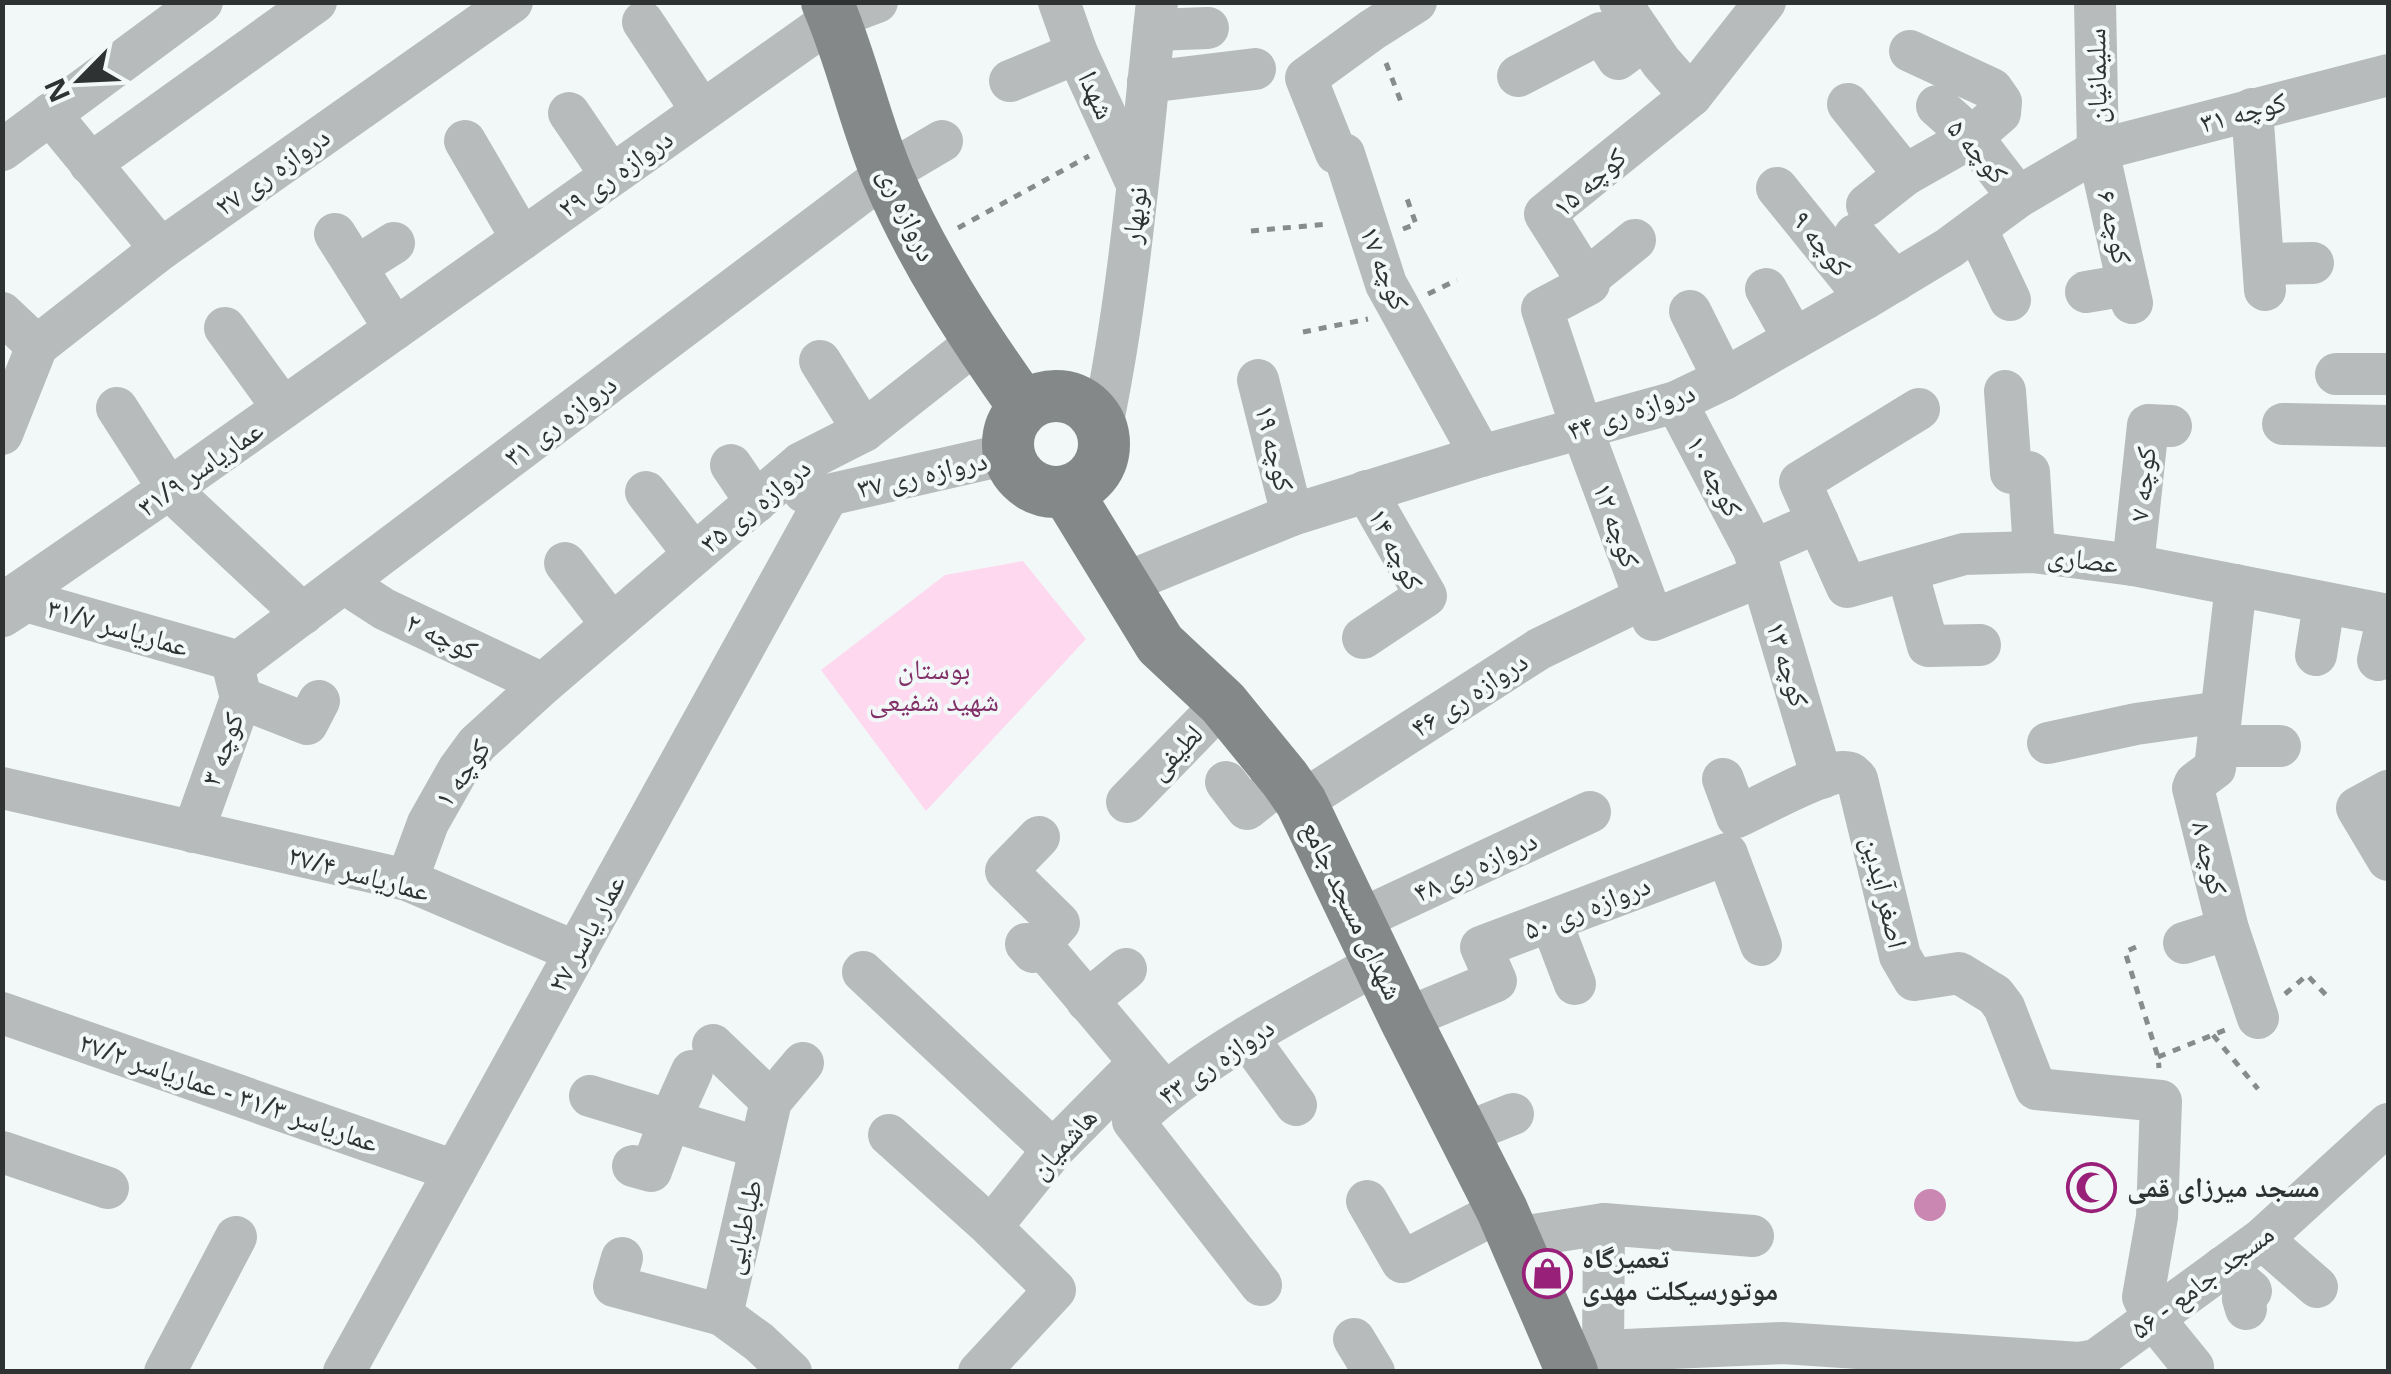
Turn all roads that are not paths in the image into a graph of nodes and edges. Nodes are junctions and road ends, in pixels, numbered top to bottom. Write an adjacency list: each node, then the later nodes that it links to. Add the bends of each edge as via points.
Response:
1 (202, 2): 27 (street)
2 (316, 2): 32 (street)
3 (512, 2): 43 (street, دروازه ری ۲۷)
4 (1058, 2): 14 (street, شهدا)
5 (1416, 2): 75 (street, کوچه ۱۷, via 1306,78 1336,153 1344,154 1386,284)
6 (1620, 2): 13 (street)
7 (2095, 2): 31 (street, سلیمانیان)
8 (846, 8): 25 (street, دروازه ری ۲۹); 33 (main road, دروازه ری)
9 (1747, 9): 21 (street, کوچه ۱۵)
10 (1156, 16): 12 (street); 20 (street, نوبهار)
11 (643, 22): 25 (street)
12 (1208, 28)
13 (1645, 39): 18 (street, via 1618,58 1602,33); 21 (street)
14 (1077, 52): 19 (street); 36 (street, شهدا)
15 (1910, 52): 28 (street, via 1992,89 2000,113)
16 (1255, 68): 20 (street)
17 (2388, 74): 24 (street, کوچه ۳۱)
18 (1518, 76)
19 (1010, 81)
20 (1148, 82): 36 (street, نوبهار)
21 (1692, 96): 45 (street, کوچه ۱۵, via 1545,214)
22 (1848, 104): 35 (street)
23 (1937, 106): 28 (street, کوچه ۵)
24 (2252, 108): 31 (street, کوچه ۳۱); 44 (street, via 2265,277)
25 (702, 111): 34 (street, دروازه ری ۲۹)
26 (569, 114): 34 (street)
27 (20, 126): 32 (street)
28 (1972, 136): 35 (street); 38 (street, کوچه ۵)
29 (465, 141): 40 (street)
30 (942, 141): 33 (street, دروازه ری ۳۱)
31 (2098, 150): 38 (street, دروازه ری ۴۴); 48 (street, کوچه ۶, via 2130,294)
32 (90, 164): 43 (street)
33 (886, 174): 55 (main road, دروازه ری); 92 (street, دروازه ری ۳۱)
34 (611, 175): 40 (street, دروازه ری ۲۹)
35 (1905, 176): 47 (street, via 1861,220)
36 (1138, 187): 68 (street, نوبهار)
37 (1778, 188): 47 (street, کوچه ۹)
38 (2018, 197): 39 (street, دروازه ری ۴۴)
39 (1976, 228): 47 (street, دروازه ری ۴۴); 49 (street)
40 (522, 238): 53 (street, دروازه ری ۲۹)
41 (1636, 240): 45 (street)
42 (394, 243): 53 (street, via 345,251)
43 (160, 249): 56 (street, دروازه ری ۲۷)
44 (2314, 263)
45 (1586, 279): 71 (street, via 1589,284 1542,309)
46 (1766, 289): 54 (street)
47 (1880, 289): 54 (street, دروازه ری ۴۴)
48 (2086, 292)
49 (2010, 300)
50 (1690, 311): 60 (street)
51 (2, 314): 56 (street)
52 (225, 328): 65 (street)
53 (395, 329): 65 (street, عماریاسر ۳۱/۹)
54 (1794, 339): 60 (street, دروازه ری ۴۴)
55 (977, 342): 72 (street, دروازه ری ۳۵); 73 (main road, دروازه ری)
56 (37, 346): 74 (street)
57 (820, 361): 72 (street)
58 (2336, 374): 59 (street)
59 (2388, 374)
60 (1724, 378): 63 (street, دروازه ری ۴۴)
61 (1258, 380): 84 (street, کوچه ۱۹)
62 (2004, 390): 86 (street, via 2011,472 2029,472)
63 (1676, 402): 71 (street, دروازه ری ۴۴); 89 (street, کوچه ۱۰)
64 (118, 408): 78 (street)
65 (283, 408): 78 (street, عماریاسر ۳۱/۹)
66 (1919, 408): 85 (street, via 1800,482)
67 (2283, 424): 70 (street)
68 (1102, 426): 73 (main road, via 1068,396 1045,396); 81 (main road, via 1106,447 1100,467 1086,484)
69 (2171, 426): 90 (street, کوچه ۷, via 2148,425)
70 (2388, 426)
71 (1582, 429): 75 (street, دروازه ری ۴۴); 97 (street, کوچه ۱۲)
72 (864, 431): 77 (street, دروازه ری ۳۵)
73 (1016, 431): 81 (main road, via 1016,472 1030,486); 82 (street, دروازه ری ۳۷)
74 (2, 434)
75 (1480, 456): 79 (street, دروازه ری ۴۴)
76 (731, 464): 83 (street)
77 (794, 470): 82 (street, دروازه ری ۳۷, via 800,490); 83 (street, دروازه ری ۳۵)
78 (170, 489): 95 (street, عماریاسر ۳۱/۹); 98 (street)
79 (1366, 491): 84 (street, دروازه ری ۴۴); 102 (street, کوچه ۱۴, via 1426,596)
80 (646, 492): 87 (street)
81 (1067, 492): 93 (main road, شهدای مسجد جامع)
82 (828, 495): 130 (street, عمار یاسر ۲۷)
83 (756, 502): 87 (street, دروازه ری ۳۵)
84 (1292, 515): 93 (street, دروازه ری ۴۴)
85 (1818, 522): 89 (street); 91 (street, عصاری, via 1848,587)
86 (2034, 552): 90 (street, عصاری); 91 (street, عصاری, via 1964,554)
87 (694, 554): 101 (street, دروازه ری ۳۵)
88 (565, 563): 101 (street)
89 (1757, 563): 97 (street); 114 (street, کوچه ۱۳)
90 (2133, 565): 94 (street, عصاری)
91 (1907, 571): 103 (street, via 1928,646)
92 (344, 583): 98 (street, دروازه ری ۳۱); 107 (street, کوچه ۲, via 384,610)
93 (1123, 584): 109 (main road, شهدای مسجد جامع, via 1160,644)
94 (2236, 585): 96 (street, عصاری); 110 (street, کوچه ۸)
95 (2, 604)
96 (2324, 604): 100 (street, عصاری); 104 (street)
97 (1649, 609): 117 (street, دروازه ری ۴۶, via 1539,650)
98 (303, 614): 106 (street, دروازه ری ۳۱)
99 (2, 616): 106 (street, عماریاسر ۳۱/۷, via 26,601 226,658)
100 (2388, 616): 105 (street)
101 (612, 625): 107 (street, دروازه ری ۳۵)
102 (1362, 638)
103 (1980, 645)
104 (2316, 655)
105 (2378, 660)
106 (237, 682): 108 (street, عماریاسر ۳۱/۷, via 307,724); 121 (street, کوچه ۳)
107 (543, 684): 124 (street, کوچه ۱, via 458,770)
108 (319, 701)
109 (1223, 703): 117 (main road, شهدای مسجد جامع); 119 (street, لطیفی)
110 (2220, 729): 111 (street, via 2136,724); 112 (street); 126 (street, کوچه ۸, via 2215,768 2193,788)
111 (2048, 743)
112 (2280, 746)
113 (1723, 778): 114 (street, via 1737,817)
114 (1822, 778): 168 (street, اصغر آیدین, via 1845,772 1857,780 1900,956 1914,980 1959,973 1995,995 2036,1089 2161,1101 2157,1217 2142,1297)
115 (1226, 782): 117 (street, دروازه ری ۴۶, via 1247,809)
116 (2, 788): 121 (street, عماریاسر ۲۷/۴)
117 (1293, 791): 127 (main road, شهدای مسجد جامع)
118 (2388, 791): 123 (street, via 2357,808)
119 (1127, 802)
120 (1590, 812): 127 (street, دروازه ری ۴۸)
121 (193, 832): 124 (street, عماریاسر ۲۷/۴)
122 (1038, 837): 134 (street, via 1006,871 1059,924 1029,941)
123 (2386, 850)
124 (406, 880): 130 (street, عماریاسر ۲۷/۴)
125 (1551, 921): 129 (street, دروازه ری ۵۰, via 1728,854); 133 (street); 136 (street, دروازه ری ۵۰, via 1482,947 1496,981)
126 (2228, 929): 128 (street); 137 (street, کوچه ۸)
127 (1369, 941): 136 (main road, شهدای مسجد جامع); 138 (street, دروازه ری ۴۳)
128 (2184, 944)
129 (1761, 945)
130 (576, 952): 153 (street, عمار یاسر ۲۷)
131 (1126, 969): 134 (street)
132 (863, 972): 150 (street)
133 (1575, 984)
134 (1088, 1001): 140 (street)
135 (2, 1013): 153 (street, عماریاسر ۳۱/۳ - عماریاسر ۲۷/۲)
136 (1405, 1018): 147 (main road, شهدای مسجد جامع)
137 (2258, 1018)
138 (1248, 1037): 140 (street, دروازه ری ۴۳); 143 (street)
139 (804, 1063): 142 (street, طباطبایی)
140 (1152, 1077): 150 (street, هاشمیان); 164 (street, دروازه ری ۴۳, via 1133,1121)
141 (590, 1096): 145 (street)
142 (771, 1101): 145 (street, via 703,1058); 149 (street, طباطبایی)
143 (1296, 1105)
144 (1513, 1114): 147 (street)
145 (670, 1120): 149 (street); 152 (street, via 650,1171)
146 (2387, 1131): 161 (street, ۵۶ - مسجد جامع)
147 (1463, 1134): 156 (main road, شهدای مسجد جامع)
148 (889, 1136): 158 (street)
149 (760, 1148): 167 (street, طباطبایی)
150 (1054, 1150): 158 (street, هاشمیان)
151 (2, 1152): 154 (street)
152 (633, 1166)
153 (454, 1171): 171 (street, عمار یاسر ۲۷)
154 (108, 1188)
155 (1367, 1201): 156 (street, via 1402,1262)
156 (1508, 1224): 157 (street); 169 (main road, شهدای مسجد جامع)
157 (1604, 1224): 159 (street); 169 (street)
158 (991, 1227): 173 (street, via 1055,1290)
159 (1753, 1236)
160 (236, 1237): 170 (street)
161 (2262, 1240): 163 (street, ۵۶ - مسجد جامع); 165 (street)
162 (622, 1258): 167 (street, via 614,1286)
163 (2224, 1268): 166 (street, via 2251,1291 2243,1299); 168 (street, ۵۶ - مسجد جامع)
164 (1262, 1286)
165 (2317, 1287)
166 (2246, 1308)
167 (722, 1316): 172 (street)
168 (2154, 1319): 169 (street, ۵۶ - مسجد جامع, via 2096,1360 2080,1363 1783,1343); 174 (street)
169 (1578, 1366)
170 (165, 1372)
171 (344, 1372)
172 (791, 1372)
173 (979, 1372)
174 (2192, 1372)

